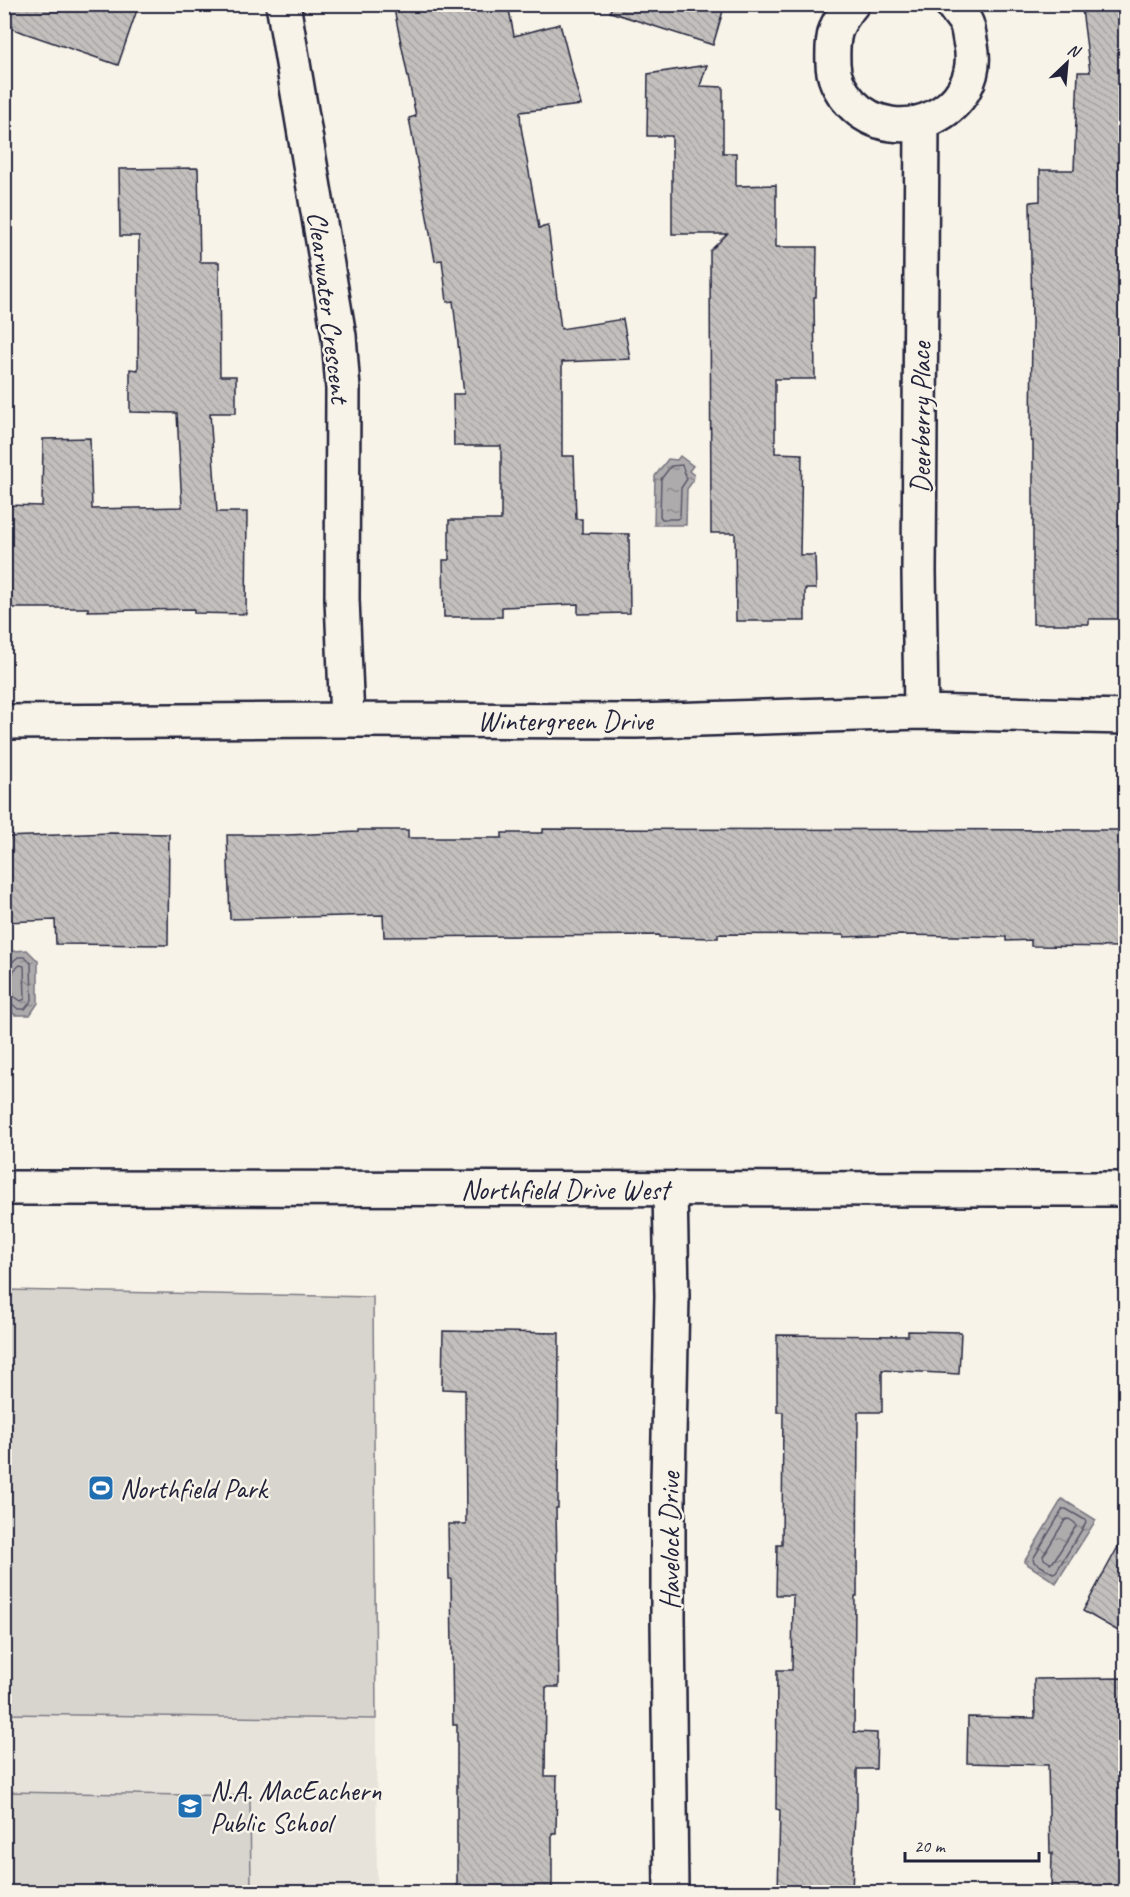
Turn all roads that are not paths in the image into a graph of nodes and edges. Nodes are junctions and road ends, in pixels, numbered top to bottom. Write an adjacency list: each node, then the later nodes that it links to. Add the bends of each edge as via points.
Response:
1 (283, 4): 7 (street, Clearwater Crescent, via 339,336)
2 (852, 4): 4 (street, via 832,38 832,69 841,92 859,111 881,122 905,126)
3 (952, 4): 4 (street, via 969,34 973,58 968,82 944,112)
4 (922, 123): 5 (street, Deerberry Place)
5 (921, 712): 6 (street, Wintergreen Drive); 7 (street, Wintergreen Drive, via 636,721)
6 (1125, 717)
7 (347, 720): 8 (street, Wintergreen Drive)
8 (4, 722)
9 (4, 1188): 10 (street, Northfield Drive West)
10 (670, 1189): 11 (street, Northfield Drive West); 12 (street, Havelock Drive)
11 (1125, 1189)
12 (670, 1893)

